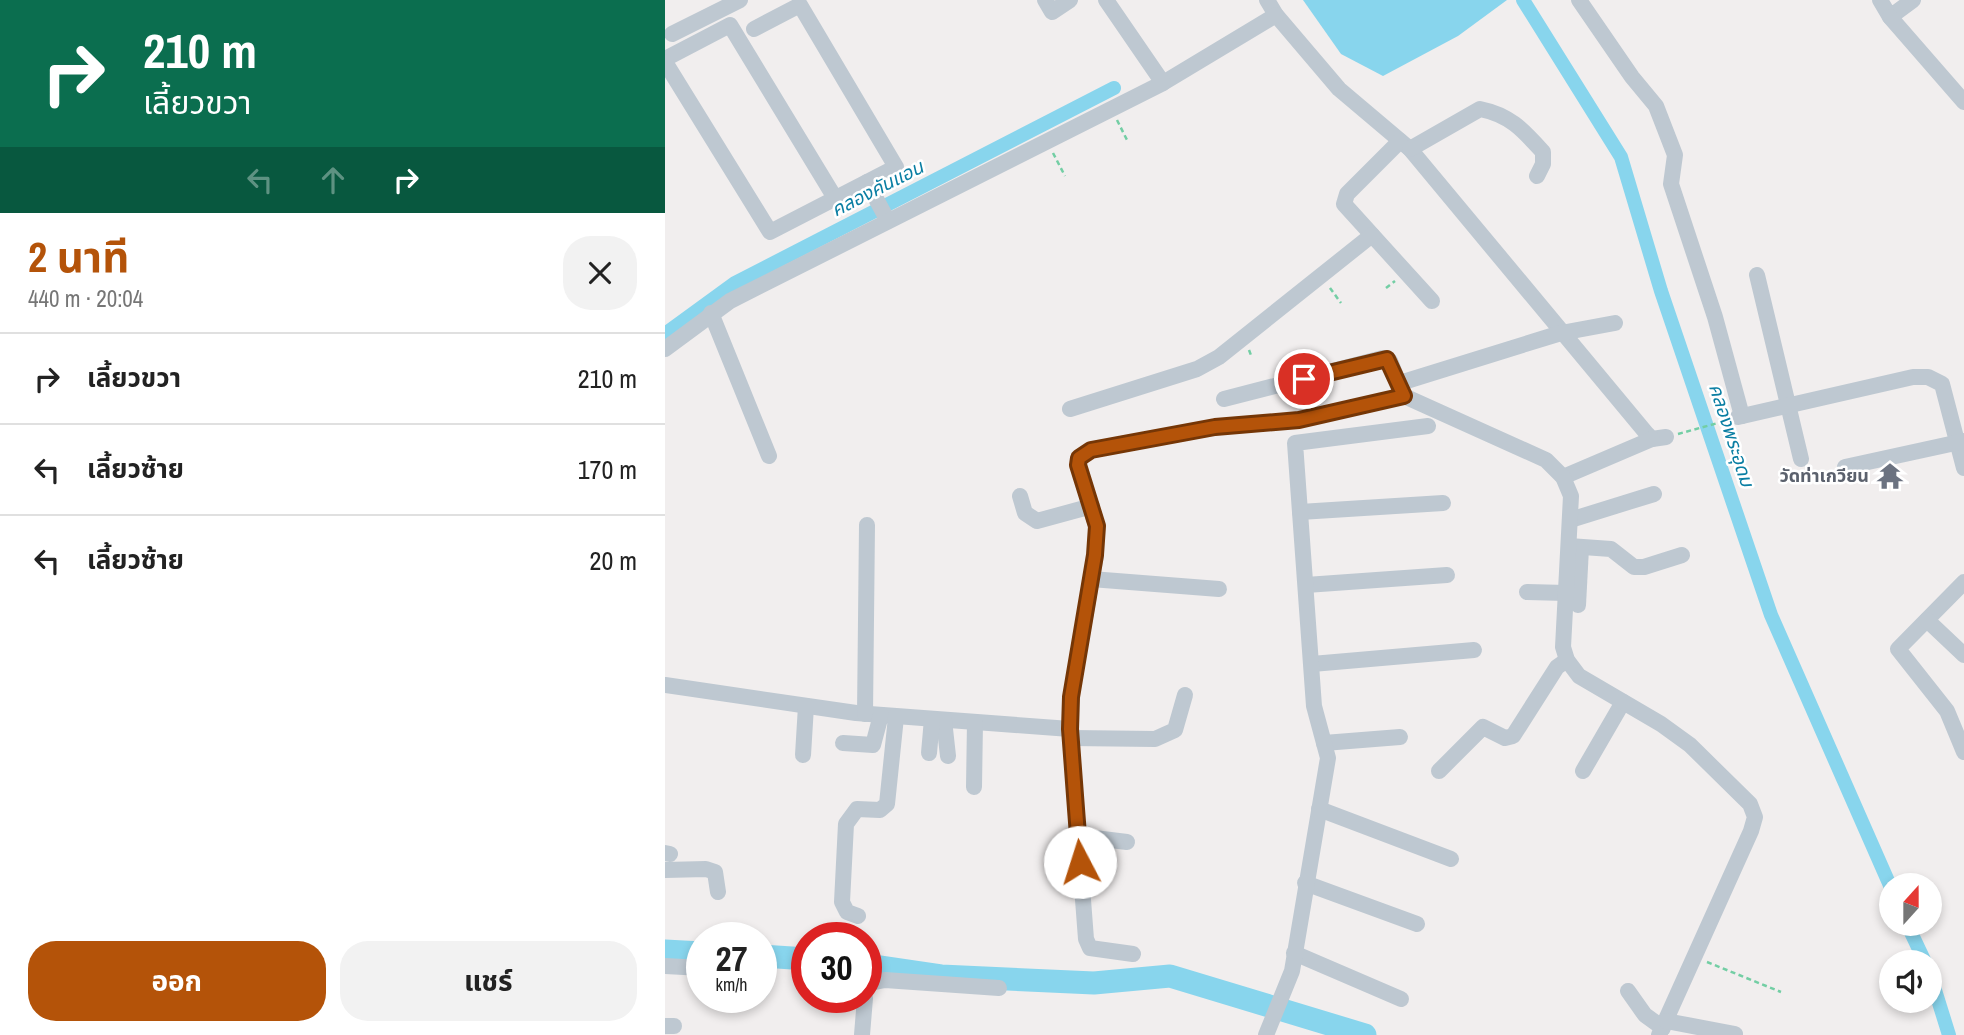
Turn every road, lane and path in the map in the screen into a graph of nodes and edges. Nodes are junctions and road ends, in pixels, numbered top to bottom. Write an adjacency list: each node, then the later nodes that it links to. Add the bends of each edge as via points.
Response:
1 (740, 0): 12 (street)
2 (1045, 0): 3 (street, via 1052,12)
3 (1070, 0)
4 (1106, 0): 14 (street)
5 (1267, 0): 9 (street)
6 (1579, 0): 38 (street, via 1656,106 1675,155 1671,184 1715,317)
7 (1880, 0): 10 (street)
8 (1913, 0): 10 (street)
9 (1276, 15): 14 (street); 19 (street, via 1339,89)
10 (1890, 17): 15 (street)
11 (754, 29): 22 (street, via 800,5 896,167)
12 (672, 34)
13 (665, 61): 23 (street, via 770,232); 23 (street, via 730,25)
14 (1163, 83): 16 (street)
15 (1964, 102)
16 (1111, 108): 17 (street); 18 (path)
17 (1047, 141): 20 (path); 24 (street)
18 (1128, 142)
19 (1405, 145): 21 (street, via 1480,109 1498,113 1515,121 1543,152); 25 (street, via 1344,198 1344,204); 32 (street)
20 (1065, 176)
21 (1537, 176)
22 (867, 183): 23 (street); 24 (street)
23 (835, 198)
24 (888, 221): 30 (street)
25 (1372, 235): 27 (street); 28 (street)
26 (1758, 275): 36 (street)
27 (1322, 277): 29 (path); 37 (street, via 1197,369)
28 (1432, 301)
29 (1341, 303)
30 (711, 313): 33 (street); 42 (street)
31 (1615, 323): 32 (street)
32 (1562, 333): 34 (street); 40 (street)
33 (665, 349)
34 (1402, 390): 35 (street, via 1389,361 1383,358); 46 (street, via 1546,460); 50 (street, via 1299,420 1215,427 1091,450 1079,458 1078,465)
35 (1224, 399)
36 (1788, 406): 38 (street); 41 (street, via 1928,377 1942,384); 43 (street)
37 (1070, 409)
38 (1740, 416): 40 (path)
39 (1427, 426): 51 (street, via 1295,443)
40 (1659, 438): 46 (street)
41 (1961, 442): 44 (street); 45 (street)
42 (769, 456)
43 (1801, 459)
44 (1845, 467)
45 (1964, 468)
46 (1563, 477): 52 (street, via 1571,496)
47 (1654, 494): 52 (street)
48 (1020, 496): 50 (street, via 1025,513 1037,521)
49 (1443, 503): 51 (street)
50 (1092, 506): 57 (street, via 1097,526)
51 (1300, 512): 59 (street)
52 (1570, 520): 54 (street)
53 (867, 525): 72 (street)
54 (1575, 547): 55 (street, via 1611,550 1634,567); 62 (street)
55 (1682, 555)
56 (1447, 575): 59 (street)
57 (1091, 579): 60 (street); 75 (street, via 1077,655)
58 (1964, 582): 63 (street)
59 (1306, 585): 67 (street)
60 (1219, 590)
61 (1527, 593): 62 (street)
62 (1572, 599): 66 (street, via 1563,647)
63 (1927, 620): 65 (street); 79 (street, via 1898,649 1948,711)
64 (1474, 649): 67 (street)
65 (1964, 655)
66 (1567, 660): 70 (street, via 1579,676); 83 (street, via 1557,667 1513,736 1505,738 1483,727)
67 (1312, 664): 78 (street, via 1314,706)
68 (665, 685): 71 (street)
69 (1185, 695): 75 (street, via 1175,730 1165,736)
70 (1623, 702): 84 (street); 97 (street, via 1690,745 1750,804 1755,817)
71 (806, 706): 72 (street); 81 (street)
72 (881, 715): 73 (street); 77 (street, via 873,745); 93 (street, via 887,804 880,810 857,809 845,824 842,902 847,912)
73 (938, 720): 74 (street); 80 (street); 82 (street)
74 (975, 722): 75 (street); 85 (street)
75 (1071, 733): 87 (street)
76 (1400, 737): 78 (street)
77 (843, 743)
78 (1324, 743): 86 (street, via 1328,758)
79 (1964, 751)
80 (929, 753)
81 (803, 755)
82 (948, 755)
83 (1439, 771)
84 (1583, 771)
85 (974, 787)
86 (1319, 809): 90 (street); 91 (street)
87 (1078, 836): 88 (street); 96 (street, via 1090,948)
88 (1127, 842)
89 (667, 859): 92 (street, via 715,873)
90 (1451, 859)
91 (1305, 883): 94 (street); 95 (street)
92 (719, 892)
93 (857, 916)
94 (1417, 924)
95 (1294, 953): 104 (street); 109 (street, via 1292,971)
96 (1133, 954)
97 (1695, 957): 103 (path); 106 (street)
98 (665, 966): 99 (street)
99 (686, 967)
100 (882, 981): 101 (street)
101 (999, 988)
102 (1628, 991): 106 (street, via 1644,1015)
103 (1781, 992)
104 (1401, 999)
105 (864, 1013): 108 (street)
106 (1663, 1028): 107 (street)
107 (1735, 1034)
108 (862, 1035)
109 (1266, 1035)

